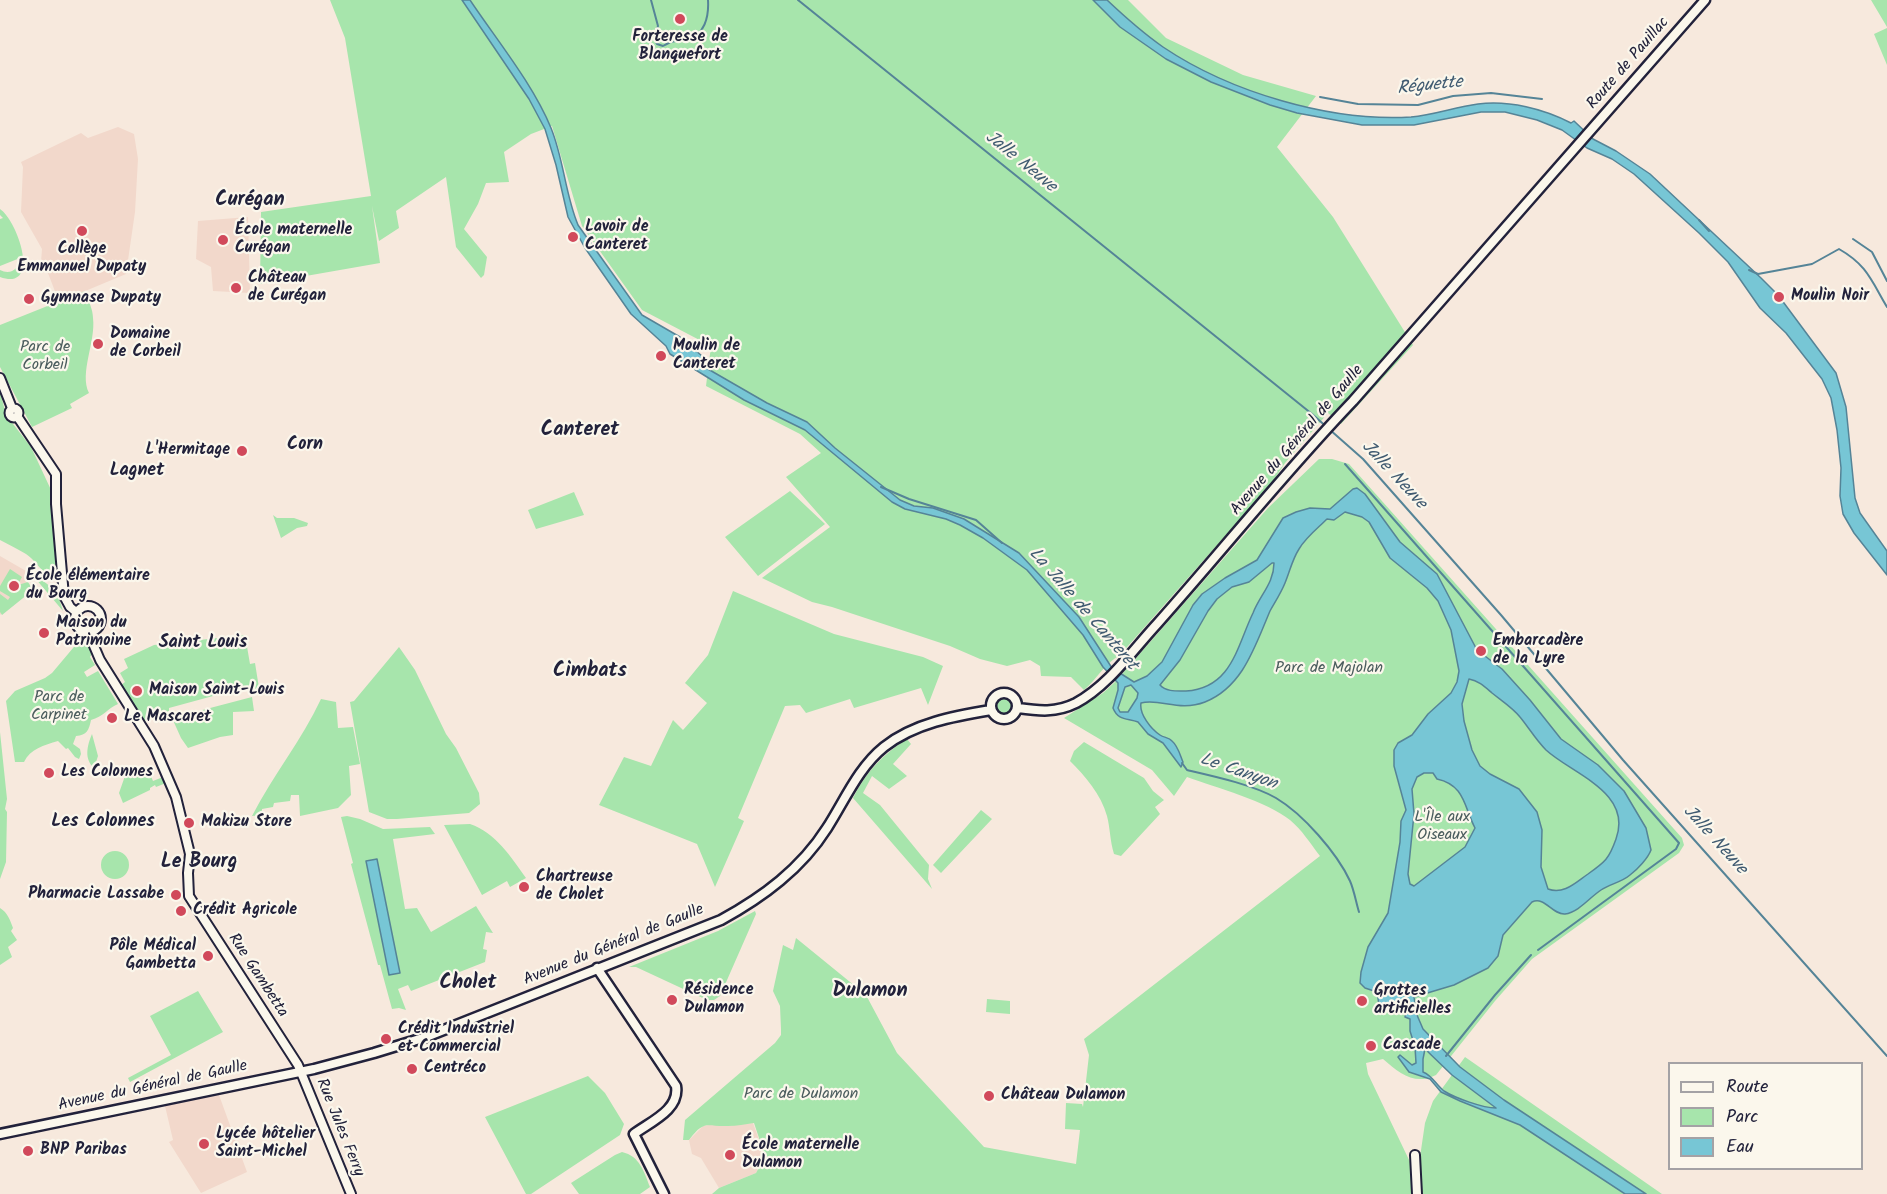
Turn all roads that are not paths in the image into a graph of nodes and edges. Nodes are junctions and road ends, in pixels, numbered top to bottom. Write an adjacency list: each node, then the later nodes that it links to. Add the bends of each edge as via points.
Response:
1 (1705, 0): 2 (main road, Route de Pauillac)
2 (1575, 148): 6 (main road, Avenue du Général de Gaulle, via 1106,680 1078,702 1058,710)
3 (0, 378): 4 (street, via 14,412 56,474 63,589 65,600)
4 (76, 612): 5 (street, via 78,628); 5 (street, via 86,606 97,610 100,622)
5 (93, 631): 9 (street, Rue Gambetta, via 100,660 158,755 176,797 190,854 189,896)
6 (1018, 708): 7 (main road, via 1014,716 1005,720 997,718); 7 (main road, via 1016,700 1005,693 994,698)
7 (992, 710): 8 (main road, Avenue du Général de Gaulle, via 925,725 885,746 861,771 818,841 762,896 721,920)
8 (597, 968): 9 (main road, Avenue du Général de Gaulle, via 426,1037); 13 (main road, via 676,1086 672,1106 634,1134)
9 (301, 1072): 10 (main road, Avenue du Général de Gaulle); 12 (street, Rue Jules Ferry)
10 (0, 1134)
11 (1415, 1155): 14 (street)
12 (351, 1194)
13 (664, 1194)
14 (1417, 1194)

